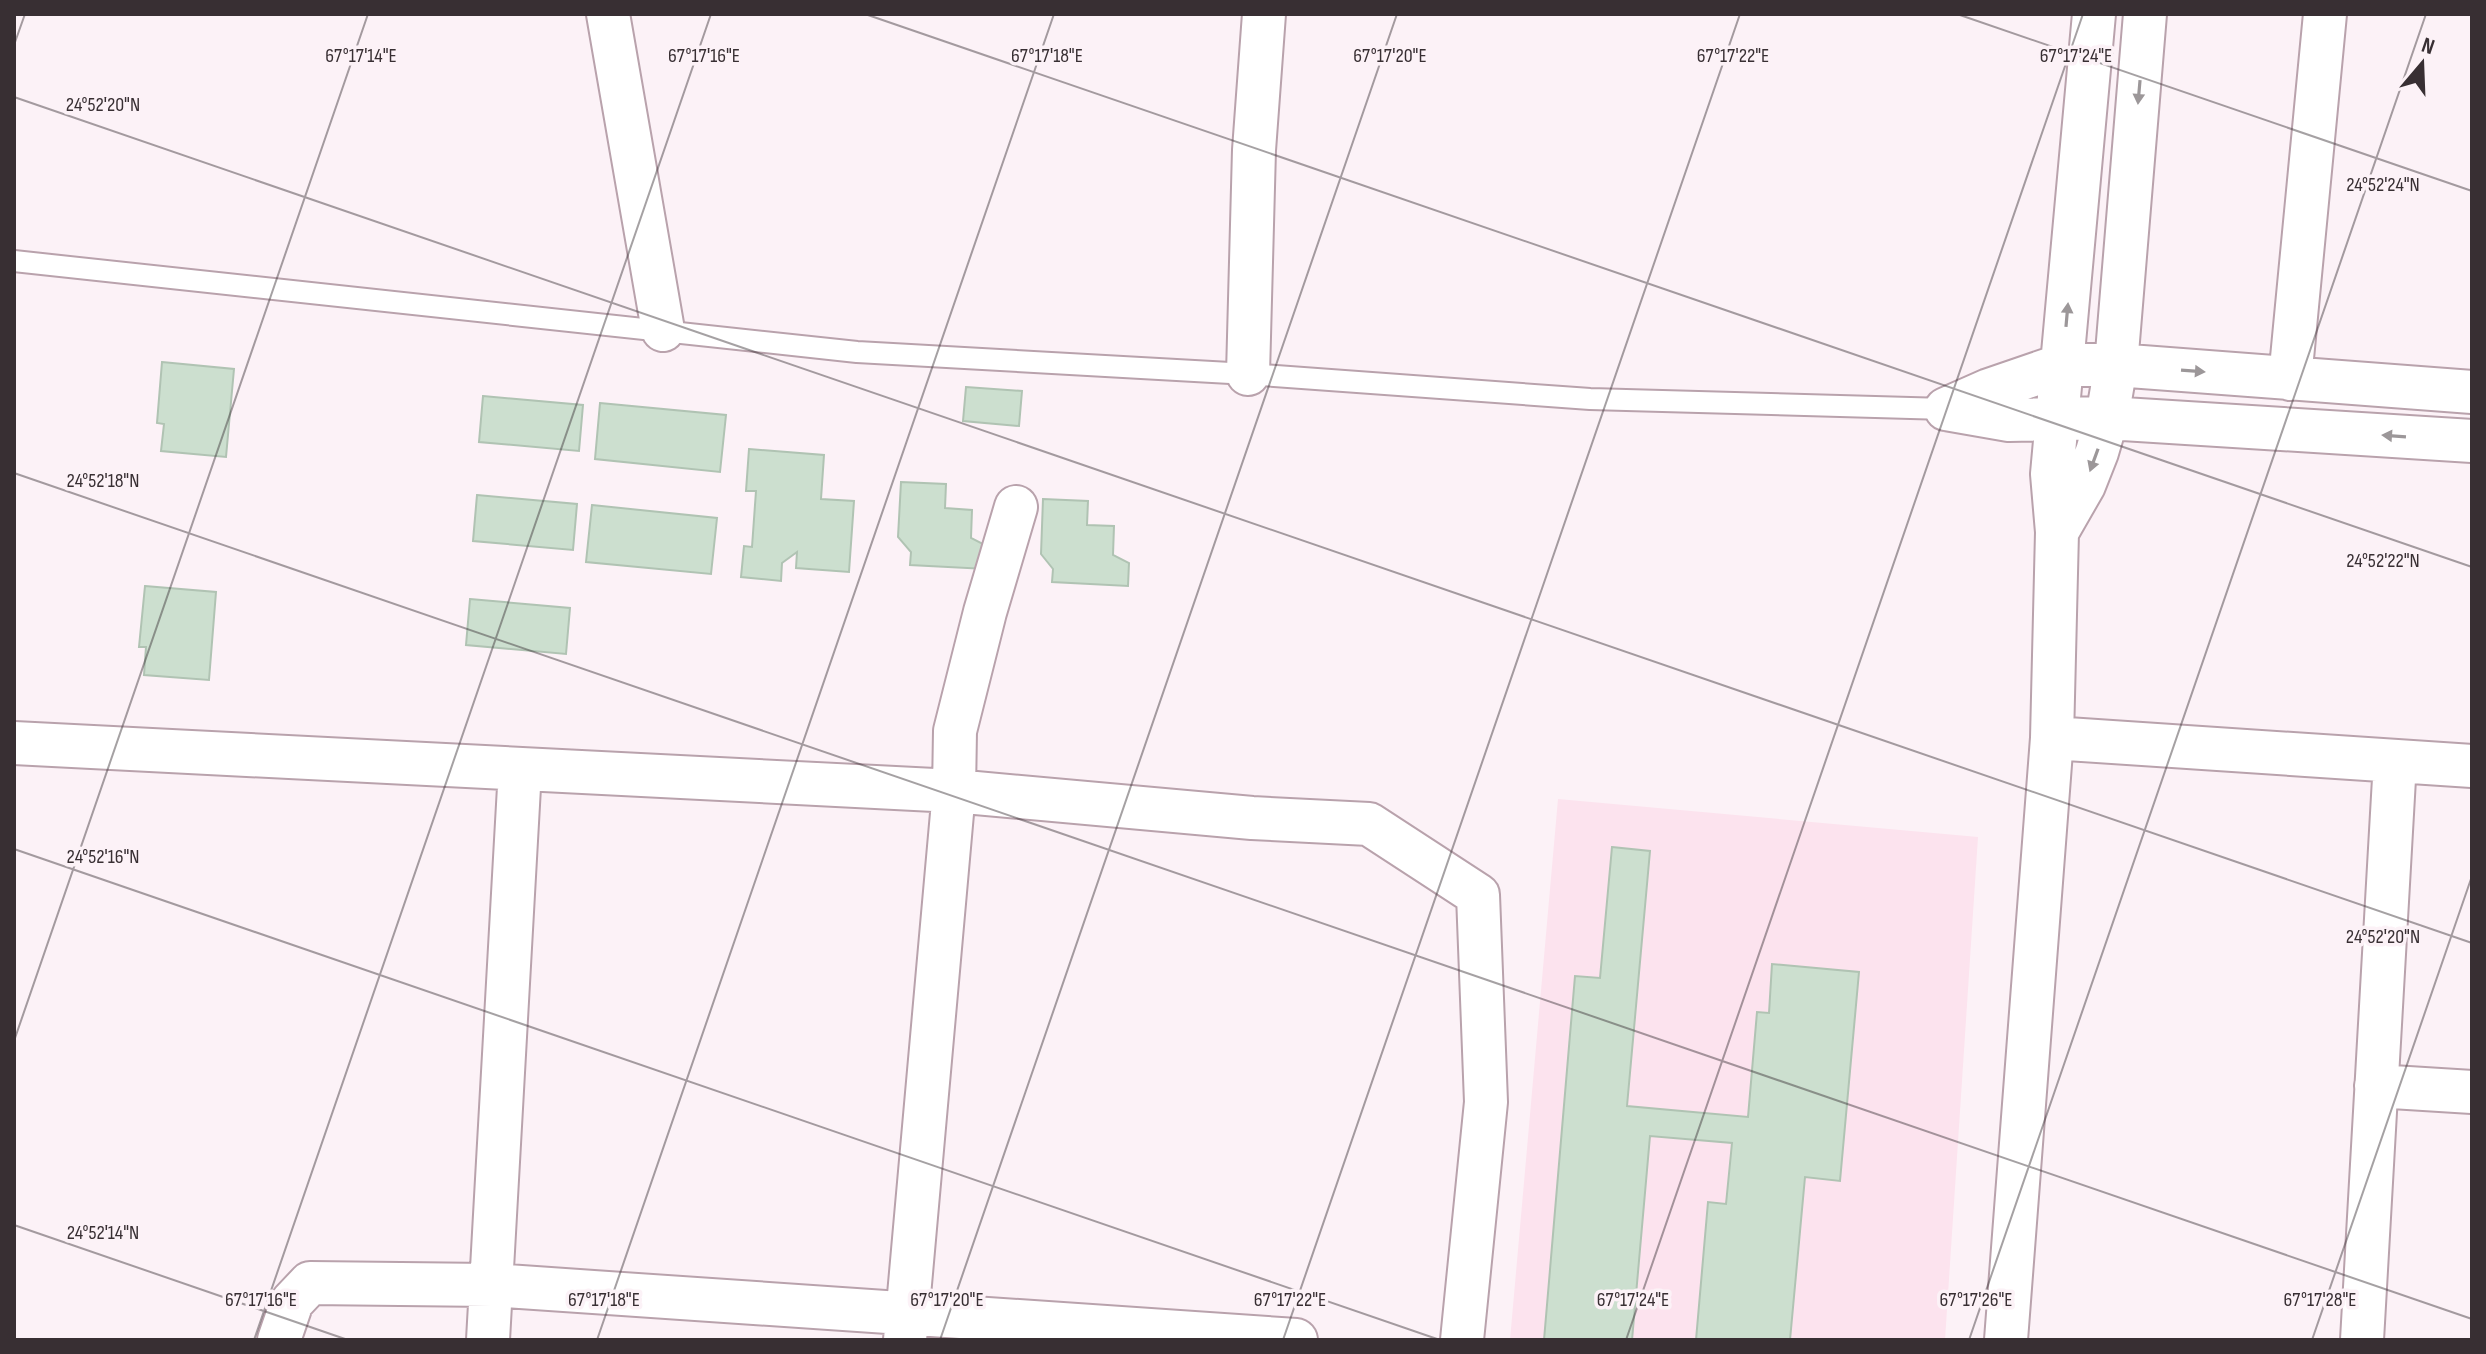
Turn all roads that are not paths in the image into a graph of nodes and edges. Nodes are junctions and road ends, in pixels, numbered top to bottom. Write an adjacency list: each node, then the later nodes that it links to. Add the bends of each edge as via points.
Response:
1 (608, 14): 7 (street)
2 (1264, 14): 10 (street)
3 (2094, 14): 8 (street, one-way to 3)
4 (2145, 14): 9 (street, one-way to 9)
5 (2325, 14): 11 (street)
6 (14, 261): 7 (lane)
7 (663, 330): 10 (lane, via 857,352)
8 (2062, 365): 9 (street); 13 (street); 14 (street)
9 (2116, 365): 11 (street, one-way to 11); 15 (street)
10 (1248, 374): 13 (lane, via 1590,399)
11 (2290, 379): 12 (street)
12 (2472, 392)
13 (1946, 409): 14 (street, via 2009,420)
14 (2056, 418): 15 (street); 18 (street, via 2052,474)
15 (2107, 418): 16 (street, one-way to 15); 18 (street, one-way to 18, via 2084,485)
16 (2472, 441)
17 (1016, 507): 24 (street, via 955,731)
18 (2057, 532): 19 (street)
19 (2052, 738): 21 (street); 33 (street)
20 (14, 743): 23 (street)
21 (2395, 761): 22 (street); 25 (street)
22 (2472, 766)
23 (520, 769): 24 (street); 27 (street)
24 (954, 791): 28 (street); 32 (street, via 1369,824 1478,895 1486,1102)
25 (2376, 1086): 26 (street); 34 (street)
26 (2472, 1092)
27 (491, 1285): 28 (street); 29 (street, via 310,1283 292,1302); 30 (street)
28 (906, 1327): 31 (street)
29 (279, 1340)
30 (488, 1340)
31 (1296, 1340)
32 (1462, 1340)
33 (2006, 1340)
34 (2362, 1340)

